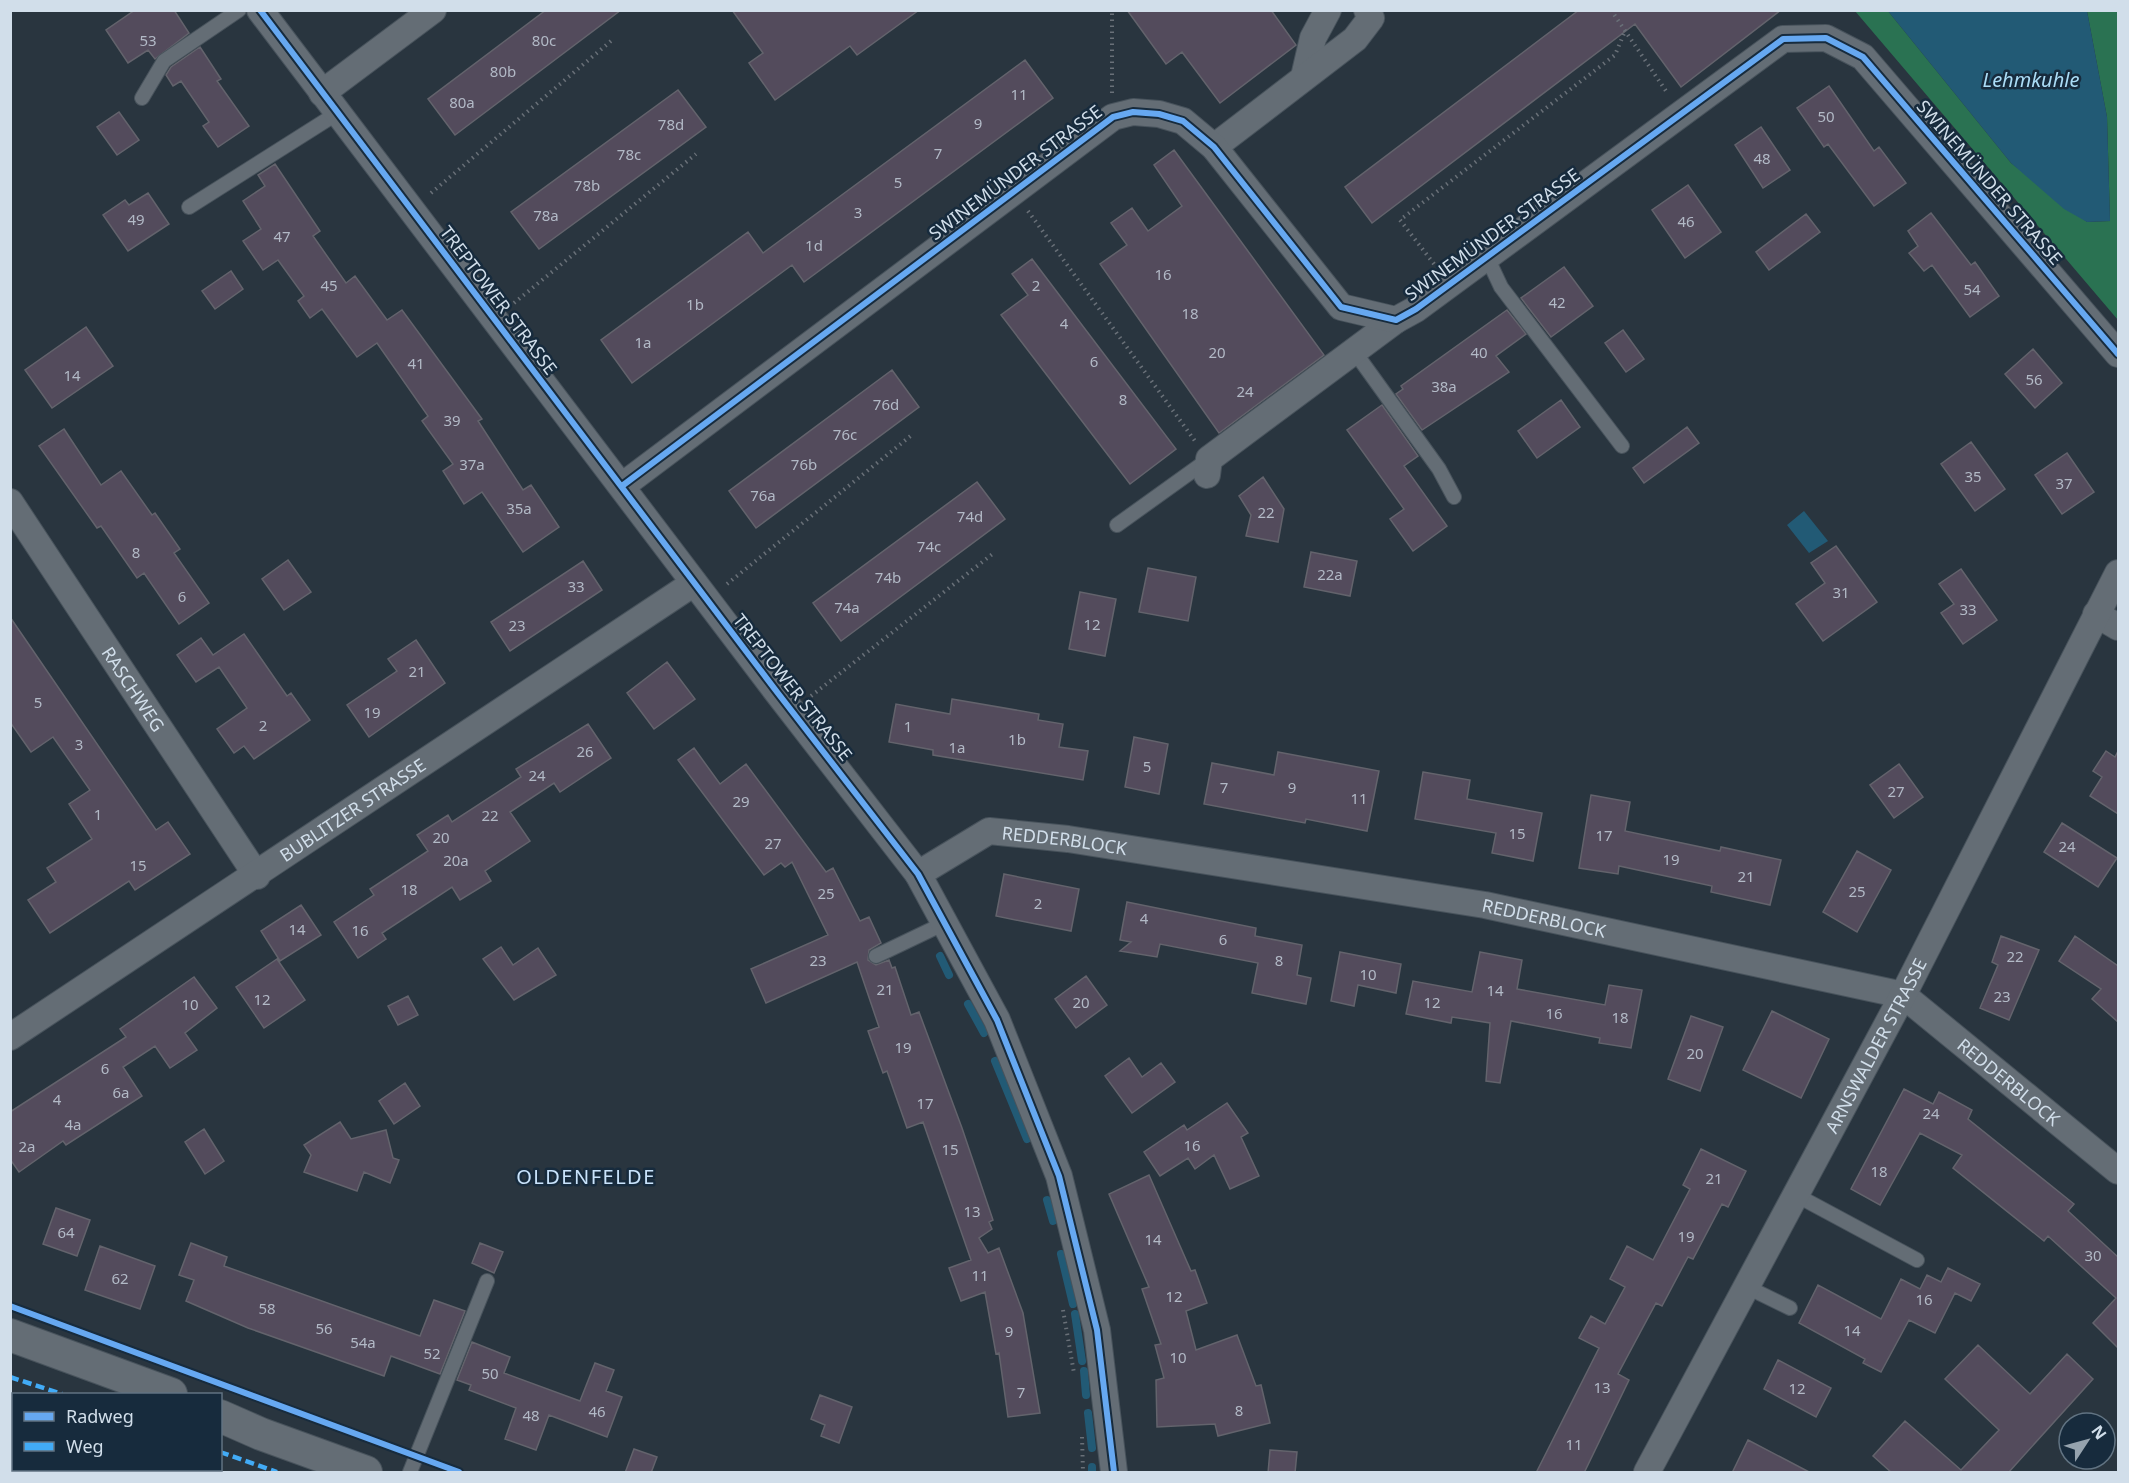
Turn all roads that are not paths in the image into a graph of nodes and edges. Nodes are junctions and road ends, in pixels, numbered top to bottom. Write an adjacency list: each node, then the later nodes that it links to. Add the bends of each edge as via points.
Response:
1 (239, 10): 7 (lane, via 164,62)
2 (260, 10): 8 (street, TREPTOWER STRASSE)
3 (433, 10): 8 (street)
4 (1328, 10): 6 (street, via 1313,38)
5 (1367, 10): 6 (street, via 1371,18 1354,39)
6 (1304, 77): 9 (street)
7 (142, 98)
8 (329, 103): 10 (lane); 17 (street, TREPTOWER STRASSE)
9 (1214, 147): 12 (street, SWINEMÜNDER STRASSE, via 1341,307); 17 (street, SWINEMÜNDER STRASSE, via 1183,121 1133,112 1113,117)
10 (189, 207)
11 (1486, 257): 12 (street, SWINEMÜNDER STRASSE); 14 (street, SWINEMÜNDER STRASSE, via 1783,39 1826,38 1863,57); 15 (lane, via 1501,287)
12 (1396, 320): 13 (street, SWINEMÜNDER STRASSE)
13 (1354, 351): 16 (street, SWINEMÜNDER STRASSE); 18 (lane, via 1439,469)
14 (2118, 354)
15 (1622, 446)
16 (1208, 467): 20 (lane)
17 (622, 486): 22 (street, TREPTOWER STRASSE)
18 (1454, 497)
19 (10, 502): 26 (street, RASCHWEG)
20 (1117, 525)
21 (2118, 573): 23 (street, ARNSWALDER STRASSE)
22 (701, 592): 25 (street, TREPTOWER STRASSE); 26 (street, BUBLITZER STRASSE)
23 (2096, 614): 24 (street); 29 (street, ARNSWALDER STRASSE)
24 (2118, 627)
25 (918, 874): 27 (street, TREPTOWER STRASSE); 29 (street, REDDERBLOCK, via 989,831 1068,839 1485,905)
26 (256, 876): 30 (street, BUBLITZER STRASSE)
27 (945, 923): 28 (lane); 42 (street, TREPTOWER STRASSE, via 998,1020 1059,1176 1097,1330)
28 (876, 956)
29 (1903, 995): 31 (street, REDDERBLOCK); 32 (street, ARNSWALDER STRASSE)
30 (10, 1037)
31 (2118, 1171)
32 (1796, 1195): 33 (lane); 35 (street, ARNSWALDER STRASSE)
33 (1917, 1260)
34 (487, 1281): 41 (lane)
35 (1747, 1287): 36 (lane); 43 (street, ARNSWALDER STRASSE)
36 (1790, 1308)
37 (10, 1335): 38 (street)
38 (166, 1393)
39 (222, 1417): 40 (street)
40 (366, 1473)
41 (410, 1473)
42 (1114, 1473)
43 (1647, 1473)

